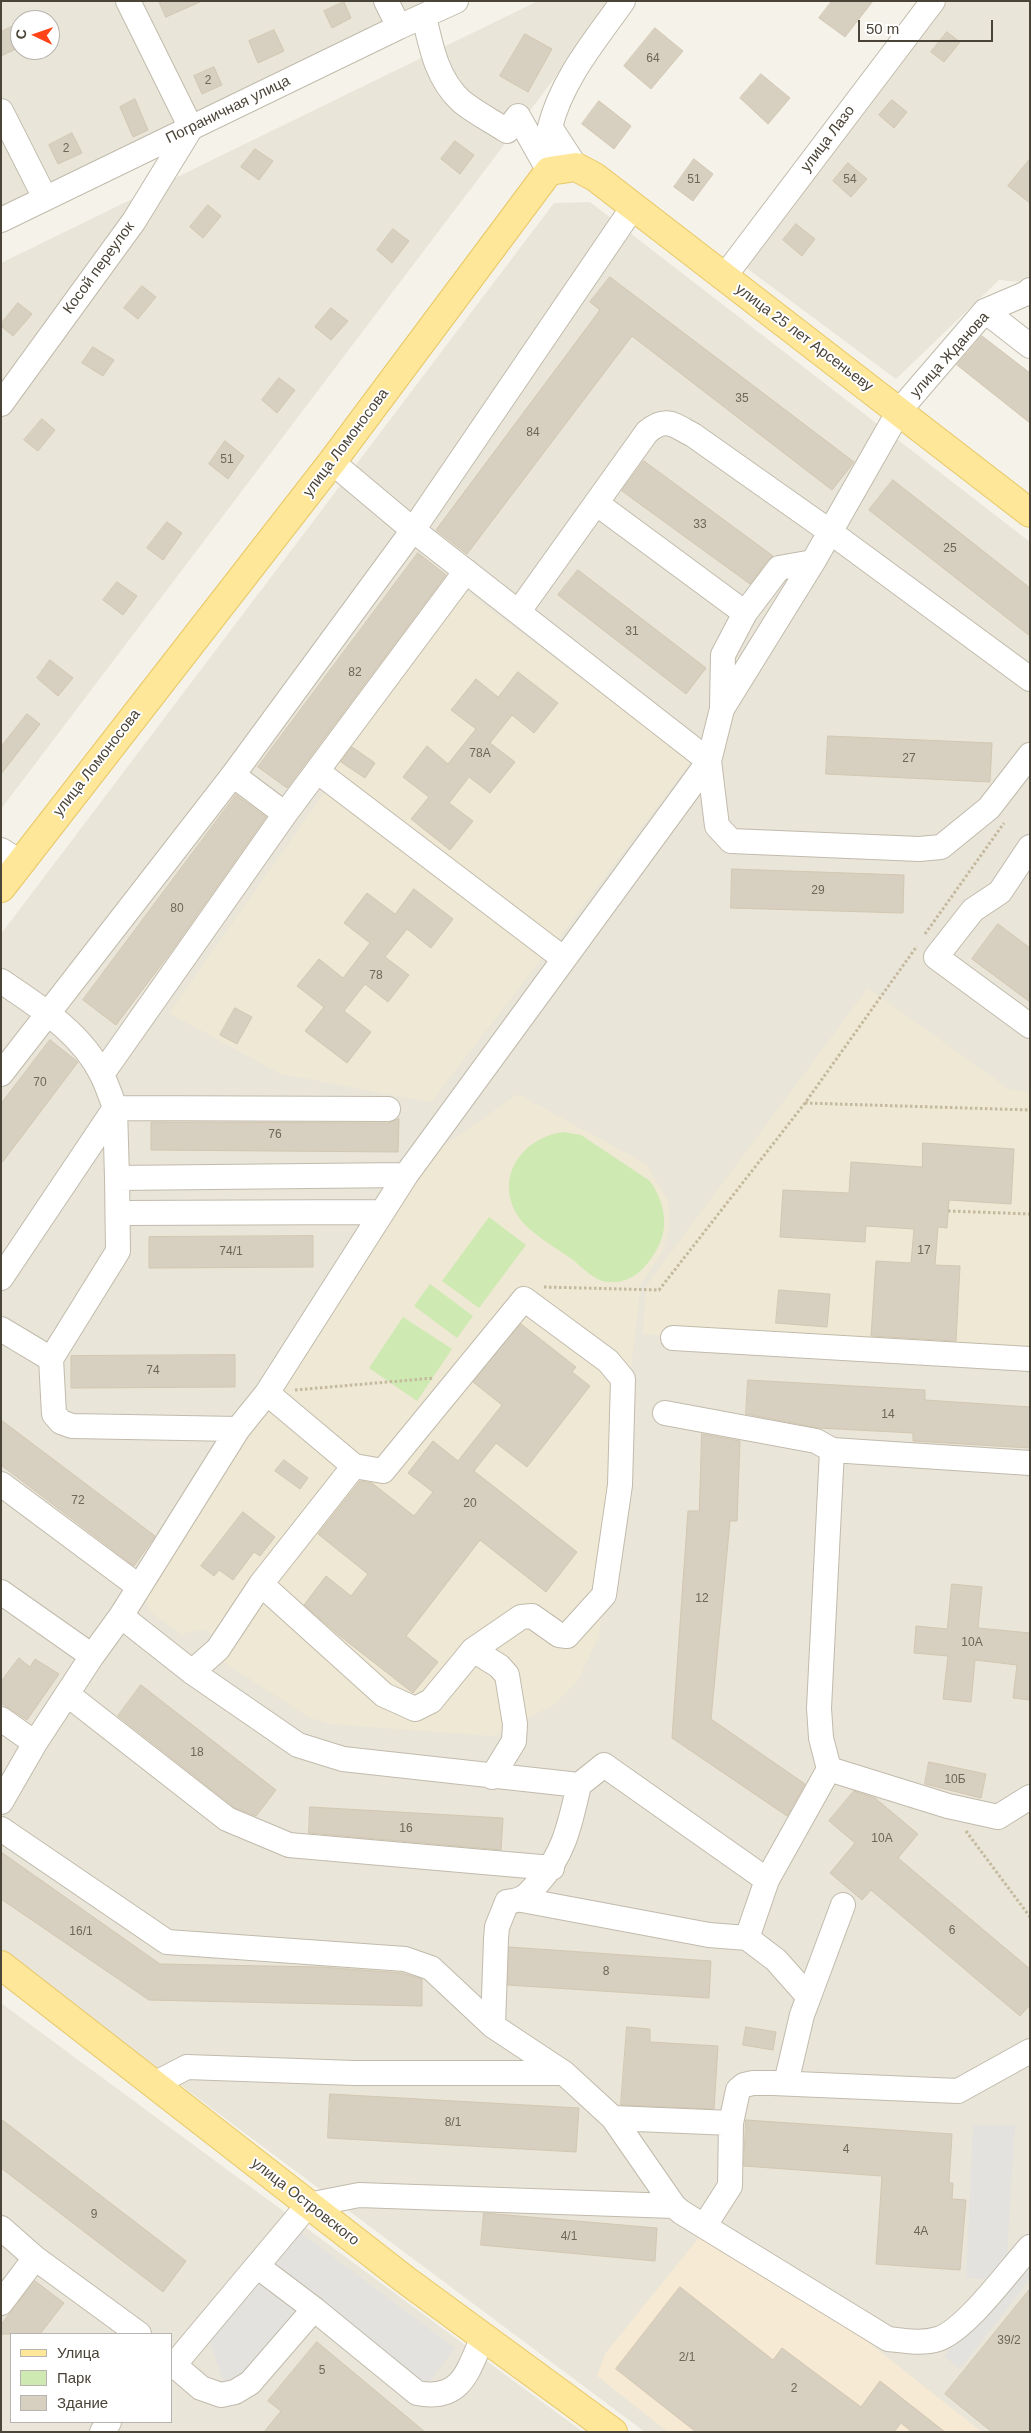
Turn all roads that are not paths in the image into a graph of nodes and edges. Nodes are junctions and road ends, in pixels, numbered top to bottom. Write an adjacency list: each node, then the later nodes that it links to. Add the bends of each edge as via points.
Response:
1 (128, 1): 7 (street)
2 (456, 1): 5 (street, Пограничная улица)
3 (623, 1): 8 (street, via 571,74 556,102 550,126)
4 (933, 1): 13 (street, улица Лазо)
5 (424, 16): 7 (street, Пограничная улица, via 397,22); 9 (street, via 435,60 449,88 462,102 507,130 518,116)
6 (1, 112): 10 (street)
7 (191, 128): 10 (street, Пограничная улица); 17 (street, Косой переулок, via 134,221)
8 (576, 167): 9 (main road); 11 (main road, улица 25 лет Арсеньеву, via 595,177)
9 (549, 171): 19 (main road, улица Ломоносова)
10 (45, 198): 12 (street, Пограничная улица)
11 (632, 207): 13 (main road, улица 25 лет Арсеньеву); 22 (street)
12 (1, 220)
13 (724, 277): 18 (main road, улица 25 лет Арсеньеву)
14 (1030, 290): 15 (street, улица Жданова)
15 (985, 311): 16 (street); 18 (street, улица Жданова)
16 (1030, 346)
17 (1, 404)
18 (899, 411): 21 (main road, улица 25 лет Арсеньеву); 23 (street, улица Жданова)
19 (332, 462): 22 (street); 36 (main road, улица Ломоносова)
20 (596, 504): 23 (street, via 648,432 658,424 670,423 693,435); 26 (street); 27 (street)
21 (1030, 513)
22 (413, 530): 25 (street); 33 (street)
23 (829, 531): 24 (street, улица Жданова); 28 (street)
24 (813, 562): 27 (street, via 779,568); 29 (street, улица Жданова)
25 (466, 570): 26 (street); 32 (street)
26 (519, 611): 31 (street)
27 (745, 614): 29 (street, via 723,655)
28 (1030, 680)
29 (722, 709): 31 (street)
30 (1030, 755): 31 (street, via 989,808 941,847 919,849 731,841 717,826)
31 (708, 761): 38 (street)
32 (317, 771): 34 (street); 38 (street)
33 (233, 774): 34 (street); 40 (street)
34 (285, 814): 43 (street)
35 (1030, 846): 41 (street, via 1000,892 972,910 936,957)
36 (10, 856): 37 (main road, улица Ломоносова)
37 (1, 888)
38 (564, 959): 46 (street)
39 (1, 981): 40 (street)
40 (48, 1013): 42 (street); 43 (street, via 79,1041)
41 (1030, 1026)
42 (1, 1074)
43 (102, 1074): 44 (street)
44 (115, 1108): 45 (street); 47 (street); 50 (street)
45 (388, 1109)
46 (406, 1175): 47 (street); 48 (street)
47 (117, 1178): 49 (street)
48 (381, 1212): 49 (street); 55 (street)
49 (119, 1213): 53 (street, via 118,1251)
50 (1, 1278)
51 (1, 1329): 53 (street)
52 (673, 1338): 54 (street)
53 (51, 1359): 57 (street, via 54,1414 61,1422 72,1426)
54 (1030, 1359)
55 (267, 1393): 57 (street); 60 (street)
56 (665, 1413): 58 (street, via 816,1441)
57 (238, 1430): 63 (street)
58 (832, 1450): 59 (street); 72 (street, via 818,1708)
59 (1030, 1463)
60 (354, 1466): 62 (street); 66 (street, via 383,1471 524,1299 608,1360 623,1379 620,1485 604,1595 567,1636 560,1635 532,1616 520,1617)
61 (1, 1484): 63 (street)
62 (261, 1584): 66 (street, via 384,1695 415,1709 431,1701); 68 (street, via 218,1649)
63 (138, 1586): 65 (street)
64 (1, 1592): 67 (street)
65 (121, 1616): 67 (street); 68 (street)
66 (473, 1650): 73 (street, via 507,1675 515,1724 514,1741)
67 (92, 1656): 69 (street)
68 (192, 1672): 73 (street, via 298,1745 343,1759)
69 (67, 1694): 71 (street); 78 (street, via 227,1819 289,1845)
70 (1, 1719): 71 (street)
71 (35, 1744): 76 (street)
72 (828, 1769): 75 (street, via 948,1806 998,1817); 79 (street)
73 (492, 1777): 74 (street)
74 (579, 1785): 78 (street, via 564,1846); 79 (street, via 604,1765)
75 (1030, 1797)
76 (2, 1800)
77 (1, 1829): 85 (street, via 167,1942 406,1958 431,1968)
78 (552, 1868): 80 (street)
79 (766, 1880): 82 (street)
80 (522, 1900): 82 (street, via 709,1935); 85 (street, via 507,1902 497,1927)
81 (843, 1905): 84 (street)
82 (747, 1938): 84 (street, via 776,1960)
83 (1, 1966): 89 (main road, улица Островского)
84 (808, 1996): 88 (street)
85 (493, 2026): 87 (street)
86 (1030, 2051): 88 (street, via 958,2091)
87 (564, 2073): 89 (street, via 354,2073 187,2067); 90 (street)
88 (786, 2083): 91 (street, via 744,2085 738,2090)
89 (154, 2084): 92 (main road, улица Островского)
90 (612, 2118): 91 (street); 93 (street)
91 (731, 2123): 94 (street, via 730,2186)
92 (308, 2205): 93 (street, via 359,2195); 98 (street); 102 (main road, улица Островского)
93 (674, 2206): 94 (street)
94 (705, 2225): 96 (street, via 888,2339 917,2342 939,2338 961,2325)
95 (1, 2228): 97 (street)
96 (1030, 2247)
97 (36, 2258): 99 (street); 101 (street)
98 (257, 2266): 100 (street); 103 (street)
99 (1, 2303)
100 (314, 2309): 102 (street, via 418,2393 430,2396 460,2385); 103 (street, via 250,2384 234,2392 222,2395 201,2388)
101 (138, 2333)
102 (483, 2337): 104 (main road, улица Островского)
103 (173, 2364)
104 (612, 2432)

